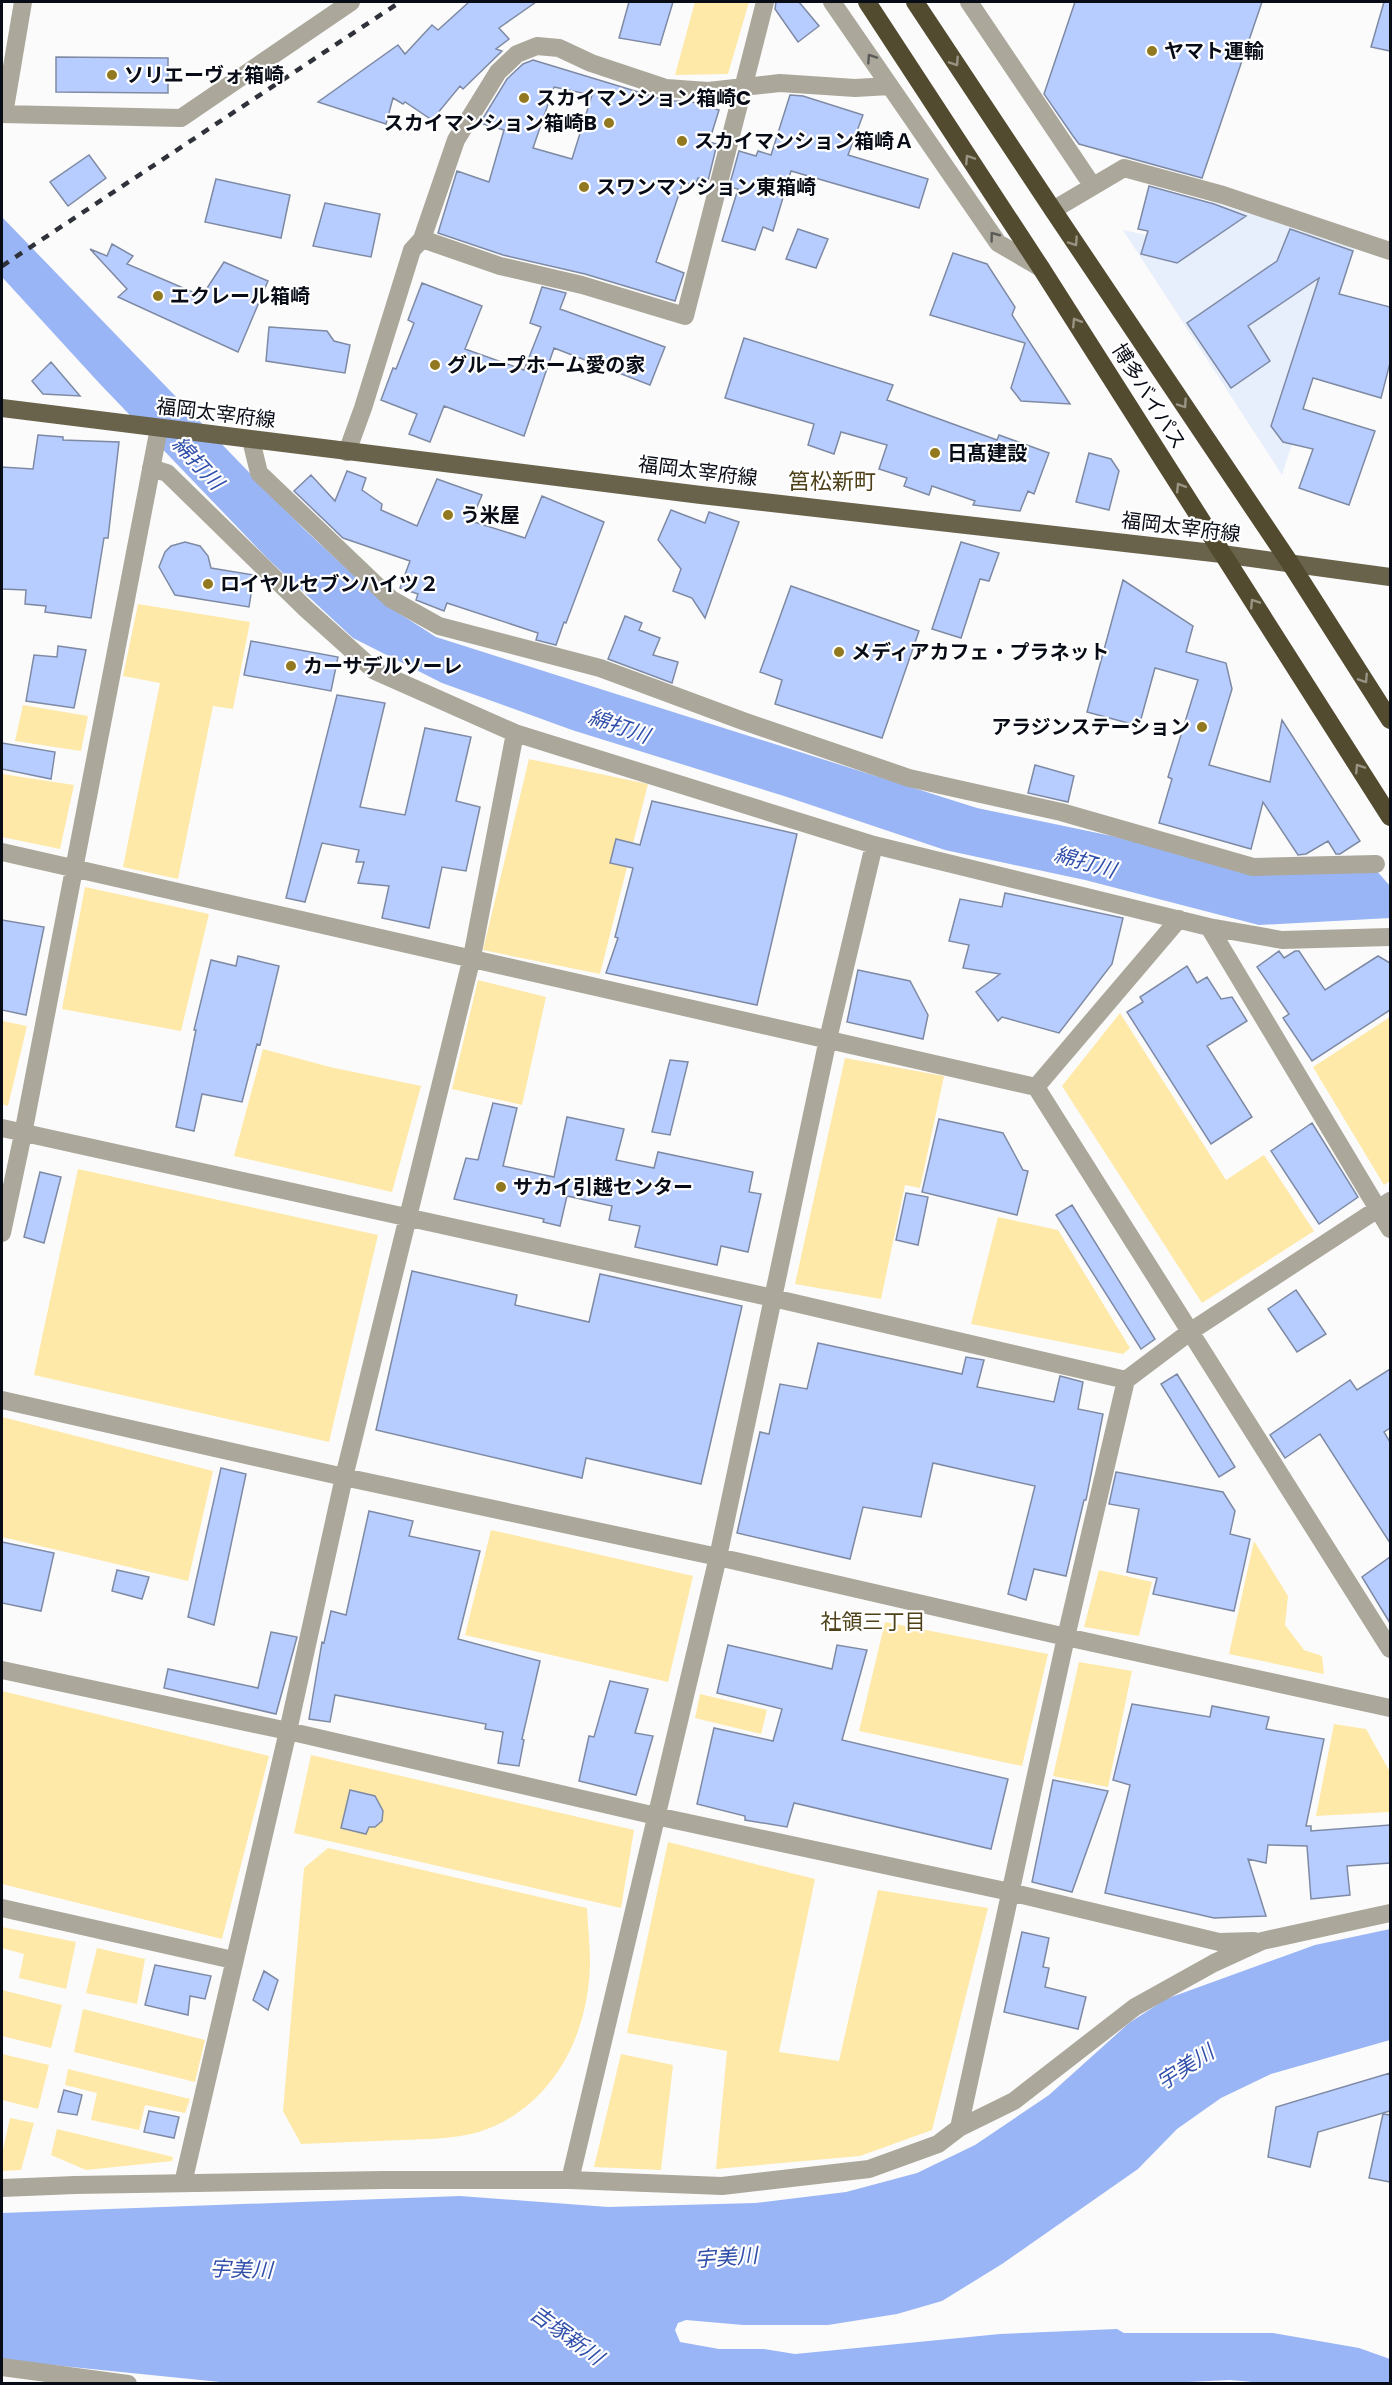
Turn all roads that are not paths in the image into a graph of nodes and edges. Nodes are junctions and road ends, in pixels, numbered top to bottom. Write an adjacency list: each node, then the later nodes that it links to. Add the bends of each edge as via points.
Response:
1 (24, 2): 10 (street)
2 (351, 2): 10 (street, via 181,118)
3 (765, 2): 9 (street)
4 (832, 2): 8 (street, one-way to 4)
5 (867, 2): 15 (highway, 博多バイパス, one-way to 5)
6 (969, 2): 11 (street)
7 (919, 7): 12 (highway, 博多バイパス, one-way to 12)
8 (890, 86): 9 (street, via 780,83); 15 (street, one-way to 8, via 998,243)
9 (742, 87): 13 (street, via 708,91 666,88 559,48 537,46 517,54 498,72 456,140); 13 (street, via 685,316 582,285 500,266)
10 (3, 114)
11 (1092, 185): 12 (street); 14 (street, via 1124,168 1223,195)
12 (1053, 210): 22 (highway, 博多バイパス, one-way to 22)
13 (422, 239): 19 (street, via 412,250)
14 (1390, 251)
15 (1041, 268): 21 (highway, 博多バイパス, one-way to 15)
16 (2, 408): 17 (main road, 福岡太宰府線)
17 (159, 428): 18 (main road, 福岡太宰府線); 20 (street)
18 (245, 439): 19 (main road, 福岡太宰府線); 29 (street, via 259,473 391,599 439,626 600,668 909,778 1061,812 1253,867)
19 (347, 452): 21 (main road, 福岡太宰府線)
20 (151, 468): 25 (street, via 167,473 375,671); 30 (street)
21 (1222, 554): 22 (main road, 福岡太宰府線); 26 (highway, 博多バイパス, one-way to 21)
22 (1290, 563): 23 (main road, 福岡太宰府線); 24 (highway, 博多バイパス, one-way to 24)
23 (1390, 577)
24 (1390, 720)
25 (515, 733): 27 (street); 34 (street)
26 (1390, 817)
27 (874, 845): 31 (street); 35 (street)
28 (2, 852): 30 (street)
29 (1376, 864)
30 (72, 868): 34 (street); 38 (street)
31 (1179, 919): 32 (street); 36 (street)
32 (1209, 927): 33 (street, via 1282,939); 39 (street)
33 (1390, 937)
34 (472, 957): 35 (street); 40 (street)
35 (828, 1039): 36 (street); 43 (street)
36 (1036, 1087): 44 (street)
37 (2, 1128): 38 (street)
38 (23, 1134): 40 (street); 42 (street)
39 (1384, 1205): 41 (street); 44 (street)
40 (408, 1218): 43 (street); 47 (street)
41 (1390, 1229)
42 (2, 1233)
43 (773, 1298): 45 (street); 48 (street)
44 (1191, 1331): 45 (street); 50 (street)
45 (1126, 1380): 49 (street)
46 (2, 1400): 47 (street)
47 (344, 1477): 48 (street); 53 (street)
48 (718, 1557): 49 (street); 54 (street)
49 (1066, 1637): 52 (street); 55 (street)
50 (1390, 1649)
51 (2, 1670): 53 (street)
52 (1390, 1708)
53 (288, 1731): 54 (street); 59 (street)
54 (656, 1816): 55 (street); 61 (street)
55 (1010, 1892): 58 (street, via 1219,1942); 60 (street)
56 (2, 1908): 59 (street)
57 (1390, 1913): 58 (street)
58 (1262, 1941): 60 (street, via 1135,2007 1014,2102)
59 (233, 1960): 62 (street)
60 (959, 2128): 61 (street, via 938,2144 869,2169 722,2186)
61 (570, 2180): 62 (street)
62 (183, 2183): 63 (street)
63 (2, 2188)
64 (2, 2367): 65 (street)
65 (128, 2384)

